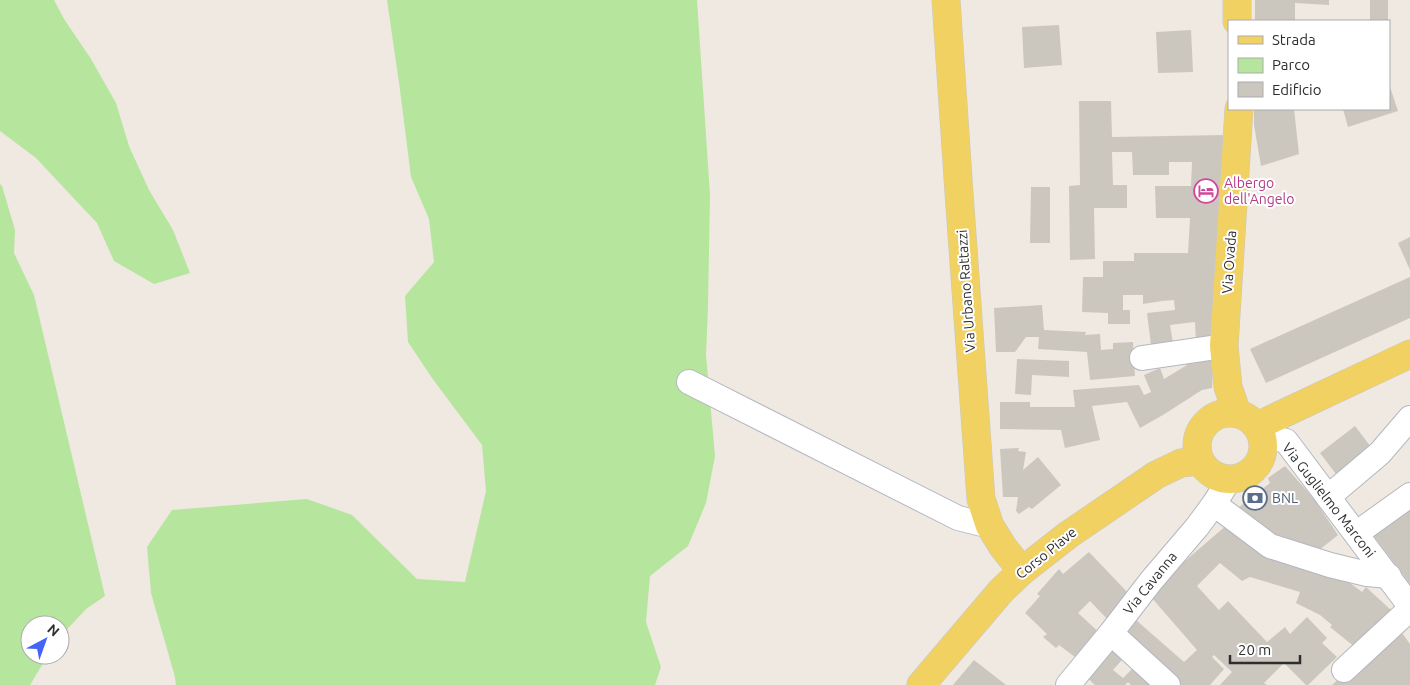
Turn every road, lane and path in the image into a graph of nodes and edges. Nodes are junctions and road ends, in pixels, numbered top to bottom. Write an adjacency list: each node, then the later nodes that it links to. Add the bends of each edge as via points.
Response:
1 (946, 0): 16 (main road, Via Urbano Rattazzi, via 981,499)
2 (1237, 0): 3 (main road)
3 (1237, 20)
4 (1239, 110): 5 (main road, Via Ovada)
5 (1224, 346): 7 (street); 10 (main road, Via Ovada, via 1228,387)
6 (1410, 354): 10 (main road, via 1309,401)
7 (1142, 358)
8 (689, 382): 16 (street, via 958,518)
9 (1410, 418): 14 (street, via 1380,453)
10 (1260, 429): 11 (main road, via 1226,412 1216,416 1200,430 1197,440); 12 (main road, via 1264,446 1257,466 1250,474); 14 (street, Via Guglielmo Marconi)
11 (1200, 461): 12 (main road, via 1207,471); 18 (main road, Corso Piave, via 1181,463 1156,475)
12 (1230, 480): 15 (street, Via Cavanna)
13 (1410, 496): 17 (street)
14 (1328, 497): 17 (street, Via Guglielmo Marconi)
15 (1214, 504): 19 (street, Via Guglielmo Marconi, via 1270,546 1330,565); 21 (street, Via Cavanna)
16 (990, 526): 18 (main road, Via Urbano Rattazzi)
17 (1357, 534): 19 (street, Via Guglielmo Marconi)
18 (1022, 571): 23 (main road, Corso Piave, via 1001,590)
19 (1389, 576): 20 (street, Via Guglielmo Marconi)
20 (1410, 607): 22 (street)
21 (1111, 634): 24 (street, Via Cavanna); 25 (street)
22 (1344, 670)
23 (921, 685)
24 (1068, 685)
25 (1168, 685)

